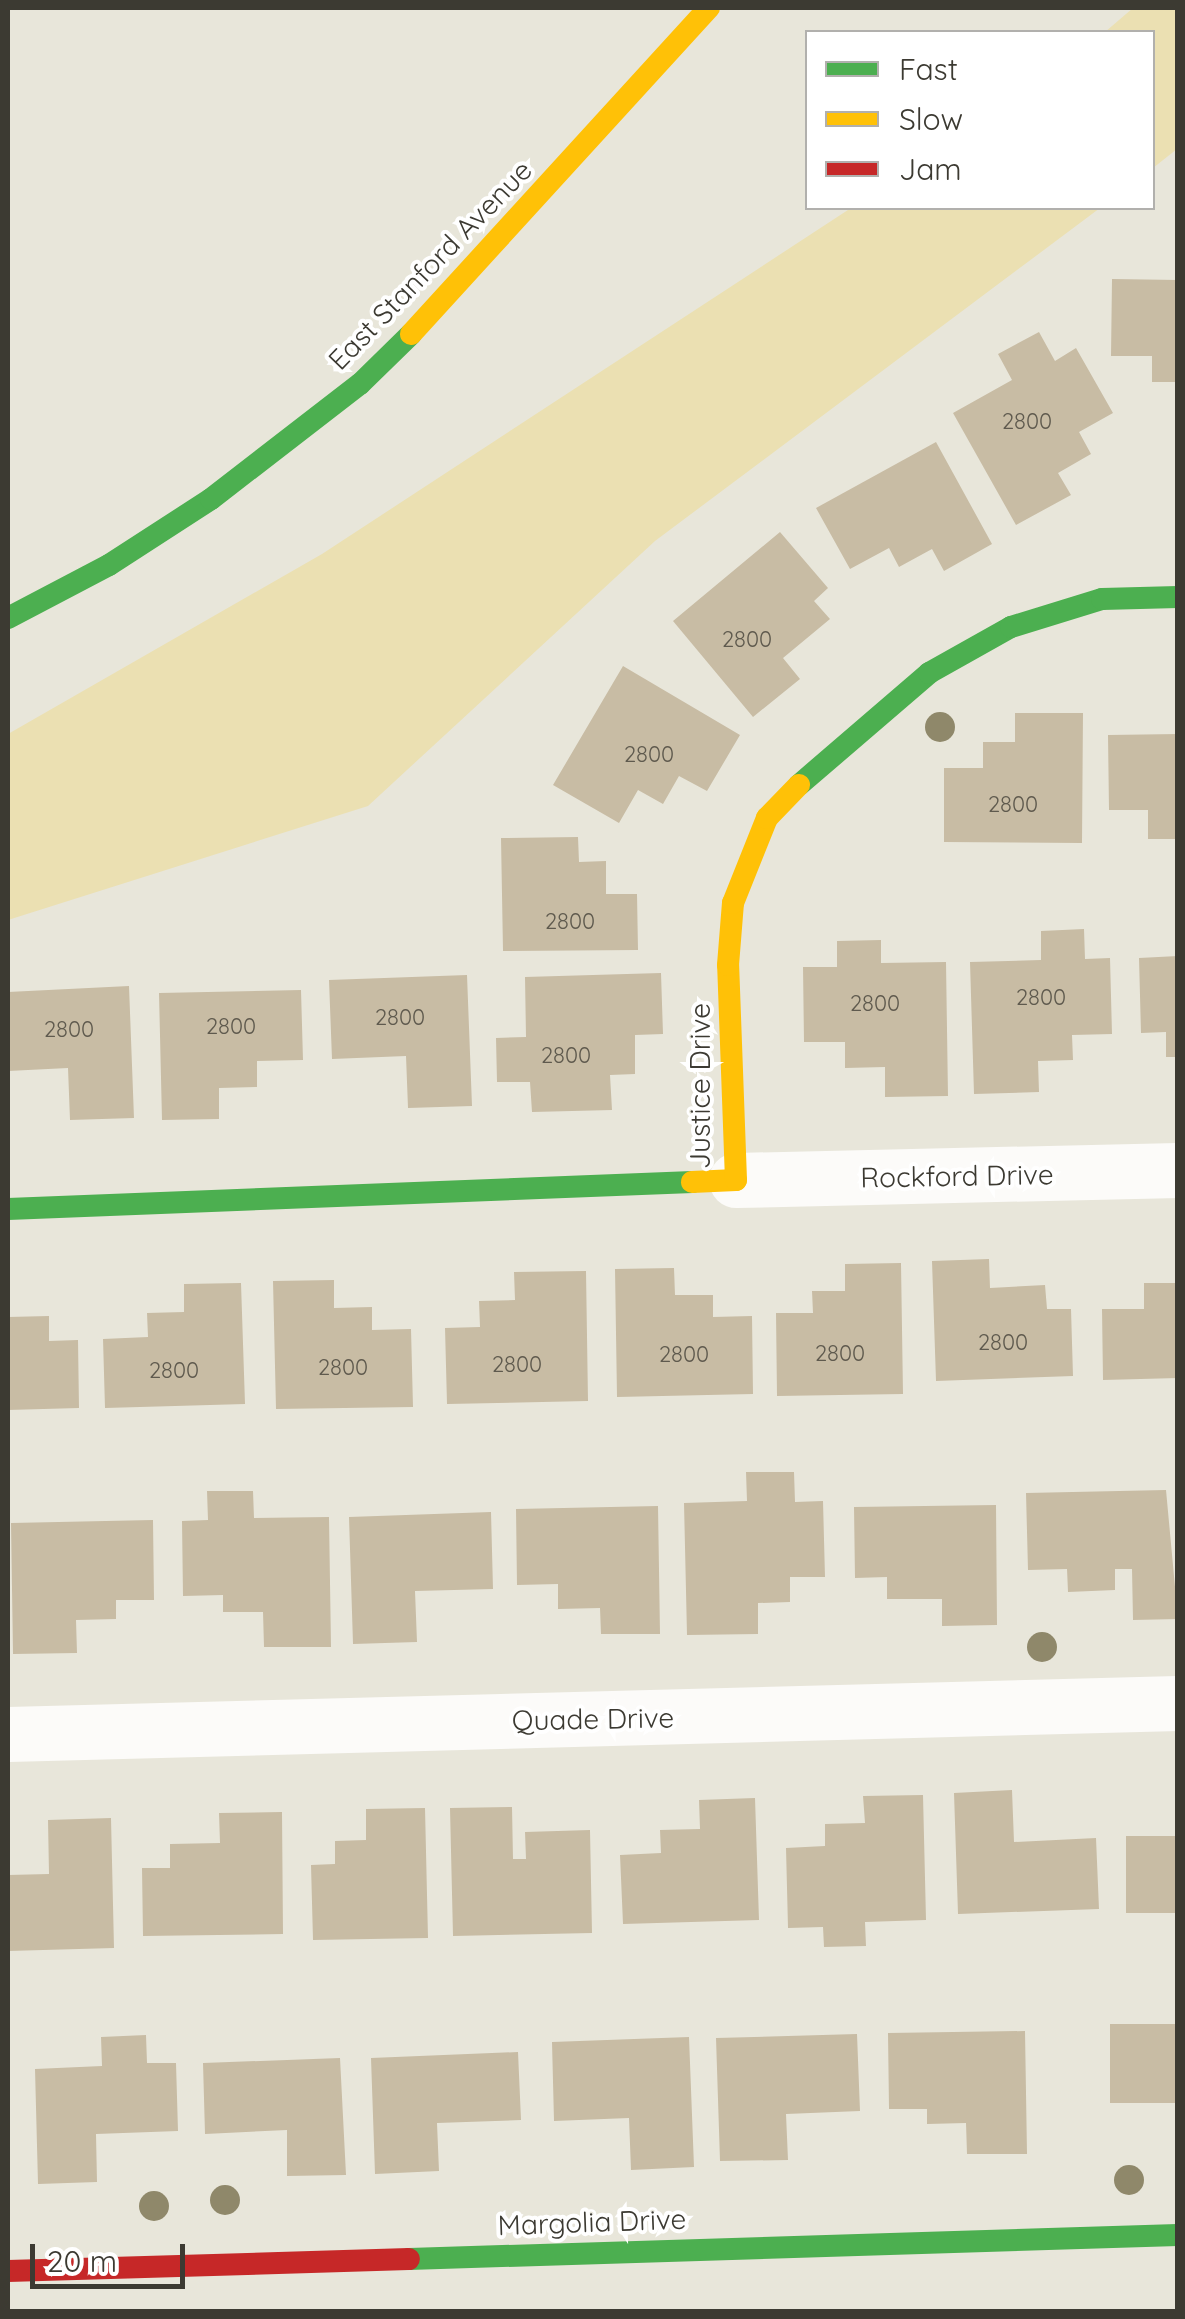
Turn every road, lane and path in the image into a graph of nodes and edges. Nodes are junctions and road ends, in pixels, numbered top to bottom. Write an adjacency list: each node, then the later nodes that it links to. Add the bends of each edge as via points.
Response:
1 (709, 8): 3 (street, East Stanford Avenue, via 360,384 211,499 109,565)
2 (1178, 597): 5 (street, Justice Drive, via 1102,599 1011,626 930,672 837,746 767,818 733,903 728,964)
3 (8, 618)
4 (1178, 1170): 5 (street, Rockford Drive)
5 (736, 1180): 6 (street, Justice Drive)
6 (8, 1210)
7 (1178, 1703): 8 (street, Quade Drive)
8 (8, 1734)
9 (1178, 2235): 10 (street, Margolia Drive)
10 (8, 2271)

